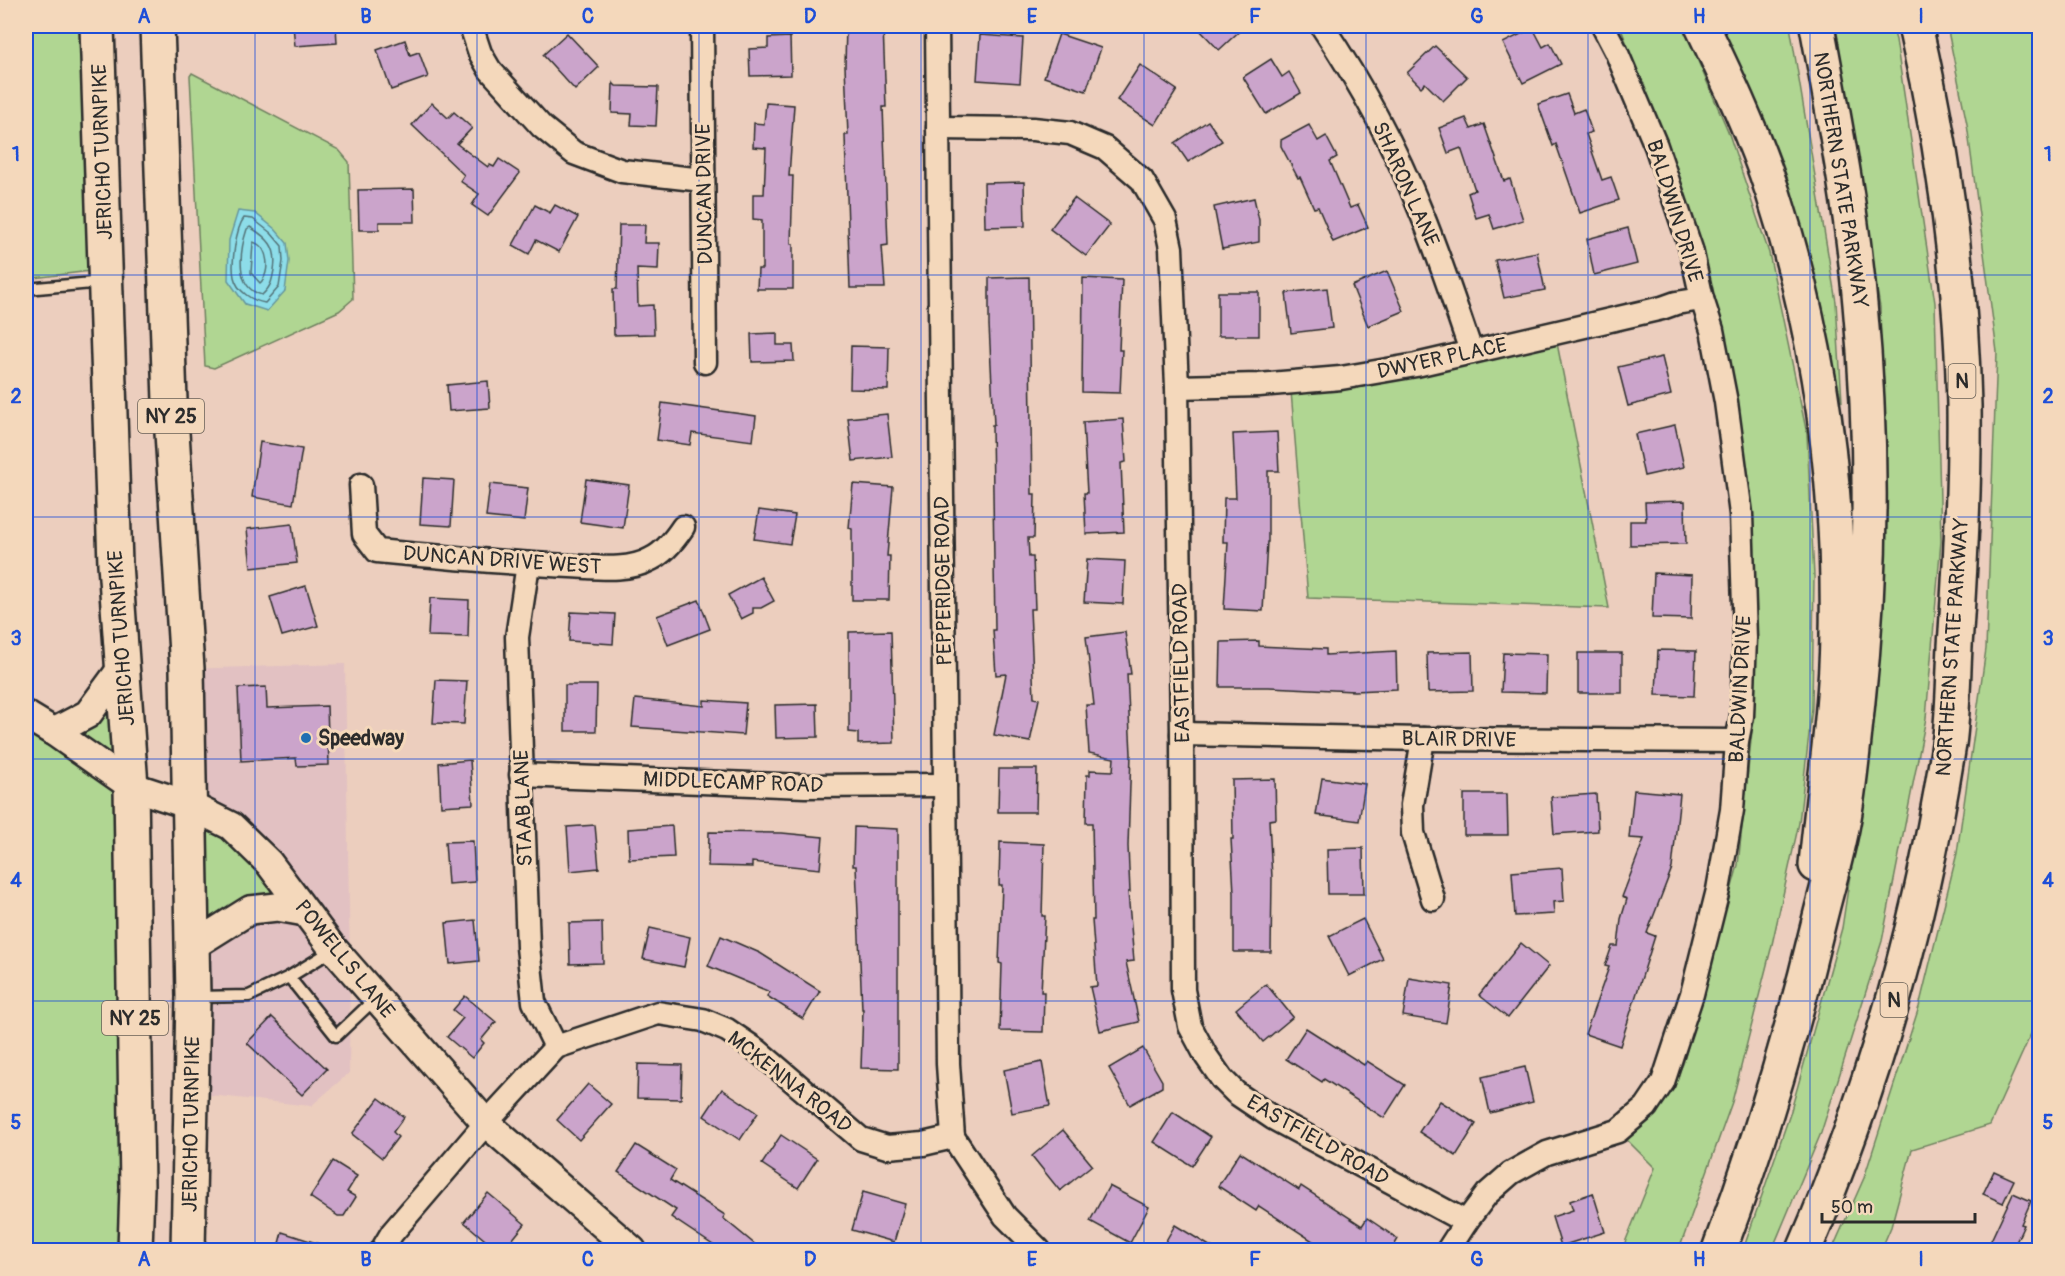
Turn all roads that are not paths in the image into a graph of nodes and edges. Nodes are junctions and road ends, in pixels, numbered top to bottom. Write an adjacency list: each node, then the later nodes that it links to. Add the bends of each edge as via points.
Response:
1 (97, 26): 14 (main road, JERICHO TURNPIKE / NY 25)
2 (157, 26): 33 (main road, JERICHO TURNPIKE / NY 25, via 170,401 187,669)
3 (471, 26): 13 (street, via 490,70 542,127 574,153 622,171)
4 (702, 26): 13 (street, DUNCAN DRIVE)
5 (937, 26): 12 (street, PEPPERIDGE ROAD)
6 (1322, 26): 17 (street, SHARON LANE, via 1368,100 1416,201)
7 (1603, 26): 16 (street, BALDWIN DRIVE, via 1656,146 1691,249)
8 (1702, 26): 38 (main road, via 1755,145 1794,263 1811,336 1834,490 1838,565 1835,679)
9 (1817, 26): 38 (main road, NORTHERN STATE PARKWAY, via 1841,157 1860,304 1868,496 1864,637 1850,769 1843,822)
10 (1916, 26): 28 (main road, NORTHERN STATE PARKWAY / N, via 1945,183 1963,394 1961,557)
11 (1932, 26): 28 (main road, via 1965,211 1980,398 1974,634)
12 (938, 128): 19 (street, EASTFIELD ROAD, via 1070,133 1105,148 1142,180 1165,220 1172,248); 31 (street, PEPPERIDGE ROAD)
13 (703, 180): 18 (street, DUNCAN DRIVE)
14 (107, 282): 15 (lane); 23 (main road, JERICHO TURNPIKE / NY 25)
15 (26, 288)
16 (1702, 299): 17 (street, DWYER PLACE); 29 (street, BALDWIN DRIVE, via 1726,402 1741,514 1745,638 1742,716)
17 (1471, 351): 19 (street, DWYER PLACE, via 1341,378)
18 (705, 362)
19 (1176, 387): 26 (street, EASTFIELD ROAD)
20 (361, 485): 22 (street, DUNCAN DRIVE WEST, via 364,534 377,551)
21 (683, 527): 22 (street, DUNCAN DRIVE WEST, via 652,559 639,564)
22 (528, 564): 30 (street, STAAB LANE, via 517,637)
23 (122, 669): 25 (street, via 88,714); 32 (main road, JERICHO TURNPIKE / NY 25)
24 (26, 716): 25 (street, POWELLS LANE)
25 (54, 732): 32 (street, POWELLS LANE)
26 (1182, 735): 27 (street, BLAIR DRIVE); 45 (street, EASTFIELD ROAD, via 1183,990 1190,1026 1206,1056 1236,1093 1273,1118)
27 (1423, 739): 29 (street, BLAIR DRIVE); 34 (street, via 1413,833)
28 (1949, 740): 53 (main road, NORTHERN STATE PARKWAY / N, via 1923,887 1902,970 1862,1103)
29 (1737, 741): 45 (street, BALDWIN DRIVE, via 1732,810 1718,890 1692,994 1663,1082 1647,1107 1618,1131 1547,1153 1510,1173 1487,1194)
30 (521, 775): 31 (street, MIDDLECAMP ROAD, via 805,786); 42 (street, STAAB LANE, via 534,1002)
31 (945, 785): 44 (street, PEPPERIDGE ROAD, via 948,1064)
32 (131, 786): 33 (street, POWELLS LANE); 46 (main road, JERICHO TURNPIKE / NY 25)
33 (189, 805): 35 (street, POWELLS LANE, via 231,826 269,863); 36 (main road, JERICHO TURNPIKE / NY 25)
34 (1433, 899)
35 (306, 912): 36 (street, via 277,907 250,910); 37 (street, POWELLS LANE)
36 (191, 947): 40 (main road, JERICHO TURNPIKE / NY 25)
37 (334, 949): 39 (lane); 41 (street, POWELLS LANE)
38 (1808, 967): 52 (main road, NORTHERN STATE PARKWAY, via 1768,1111)
39 (289, 977): 40 (lane, via 249,996); 41 (lane, via 336,1036)
40 (193, 997): 47 (main road, JERICHO TURNPIKE / NY 25)
41 (377, 998): 43 (street, POWELLS LANE)
42 (556, 1047): 43 (street, MCKENNA ROAD); 44 (street, MCKENNA ROAD, via 658,1013 703,1020 727,1030 758,1051 861,1139 887,1147)
43 (486, 1123): 48 (street, MCKENNA ROAD, via 392,1233); 49 (street, POWELLS LANE)
44 (953, 1137): 50 (street, via 1005,1216)
45 (1466, 1222): 51 (street, BALDWIN DRIVE)
46 (135, 1251)
47 (188, 1251)
48 (382, 1251)
49 (632, 1251)
50 (1039, 1251)
51 (1448, 1251)
52 (1719, 1251)
53 (1804, 1251)

